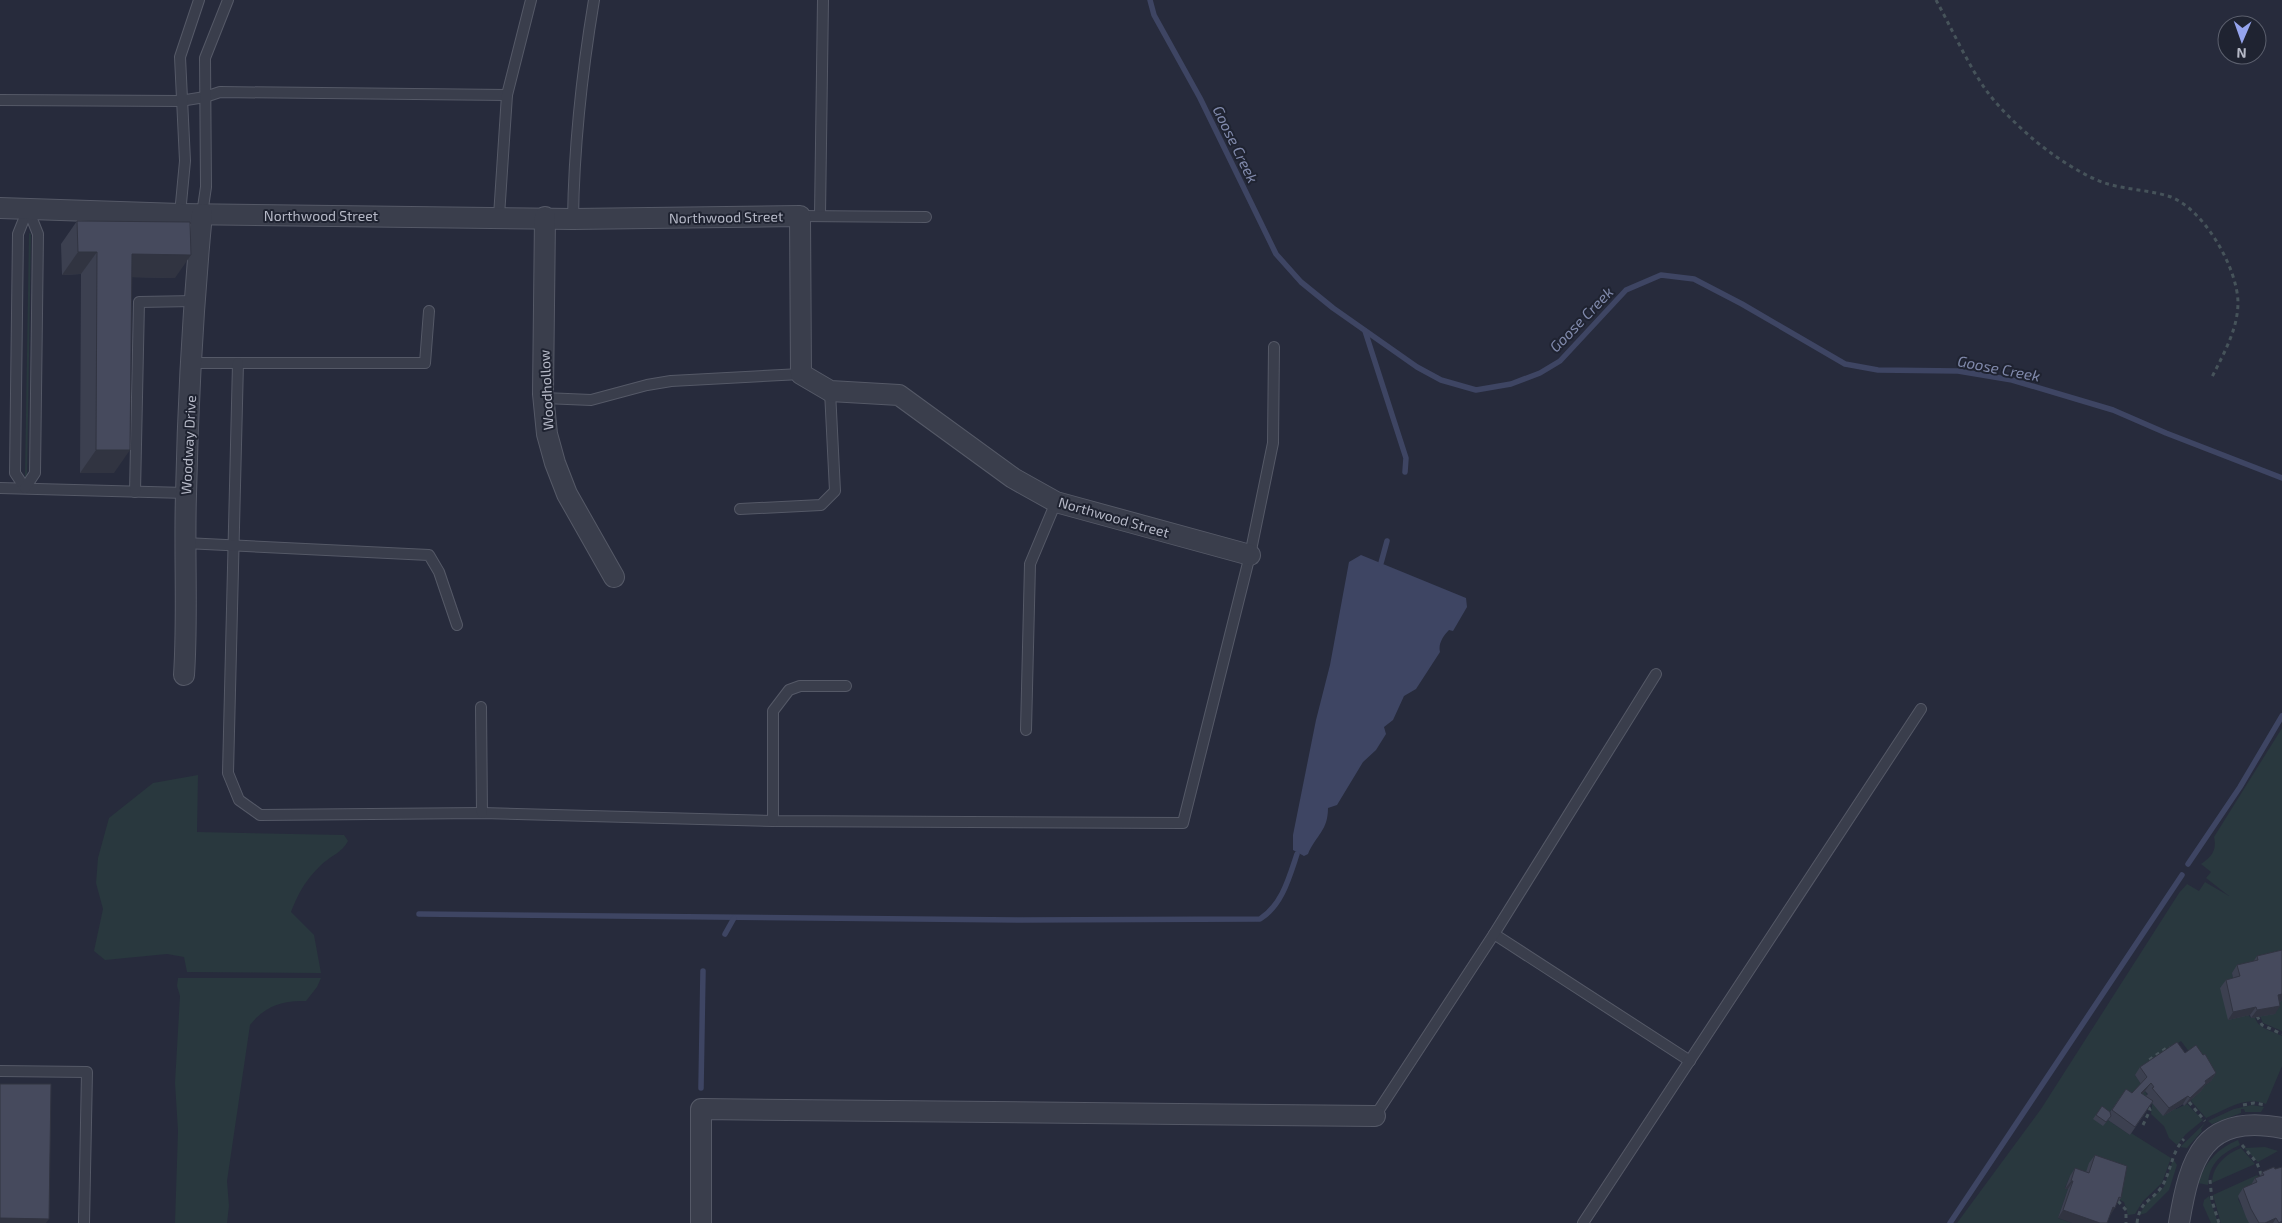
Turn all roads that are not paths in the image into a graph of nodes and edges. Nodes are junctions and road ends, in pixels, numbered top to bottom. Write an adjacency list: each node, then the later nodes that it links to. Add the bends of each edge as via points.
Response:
1 (199, 0): 9 (lane, via 180,57)
2 (228, 0): 7 (lane, via 205,58)
3 (531, 0): 6 (lane)
4 (594, 0): 19 (lane, via 574,180)
5 (823, 0): 14 (lane)
6 (507, 95): 7 (lane, via 220,92); 15 (lane)
7 (205, 97): 9 (lane); 13 (lane, via 206,187)
8 (0, 100): 9 (lane)
9 (180, 101): 12 (lane, via 185,162)
10 (0, 208): 11 (street, Northwood Street)
11 (28, 209): 12 (street, Northwood Street); 29 (lane, via 38,234 35,473); 29 (lane, via 18,234 15,411 15,473)
12 (180, 214): 13 (street, Northwood Street)
13 (202, 214): 15 (street, Northwood Street); 20 (street, Woodway Drive)
14 (820, 215): 16 (lane); 18 (lane)
15 (499, 216): 17 (street, Northwood Street)
16 (800, 216): 19 (street, Northwood Street); 25 (street, Northwood Street)
17 (545, 217): 19 (street, Northwood Street); 27 (street, Woodhollow)
18 (926, 217)
19 (574, 219)
20 (194, 301): 23 (street, Woodway Drive); 30 (lane, via 139,302)
21 (429, 311): 24 (lane, via 425,363)
22 (1274, 347): 36 (lane, via 1273,443)
23 (192, 364): 24 (lane); 31 (street, Woodway Drive)
24 (238, 364): 35 (lane)
25 (800, 374): 26 (street, Northwood Street); 27 (lane, via 671,382 591,400)
26 (830, 391): 32 (street, Northwood Street, via 898,395 1012,478); 33 (lane, via 835,491 821,505)
27 (544, 398): 37 (street, Woodhollow, via 547,434 554,463 567,494)
28 (0, 488): 29 (lane)
29 (25, 488): 30 (lane)
30 (135, 492): 31 (lane)
31 (186, 493): 34 (street, Woodway Drive)
32 (1056, 502): 36 (street, Northwood Street); 44 (lane, via 1030,564)
33 (740, 509)
34 (185, 543): 35 (lane); 40 (street, Woodway Drive, via 187,631)
35 (233, 544): 38 (lane, via 429,555); 45 (lane, via 228,773 239,800 260,815)
36 (1250, 555): 46 (lane, via 1183,823)
37 (614, 577)
38 (457, 625)
39 (1656, 674): 47 (lane)
40 (184, 675)
41 (846, 686): 46 (lane, via 800,686 789,690 773,711)
42 (481, 707): 45 (lane)
43 (1921, 709): 48 (lane)
44 (1026, 730)
45 (482, 813): 46 (lane)
46 (773, 821)
47 (1494, 934): 48 (lane); 50 (lane)
48 (1690, 1061): 54 (lane)
49 (0, 1071): 52 (lane, via 87,1072)
50 (1375, 1116): 53 (street, via 701,1108)
51 (2282, 1128): 55 (street, via 2251,1124 2239,1137 2228,1129 2208,1140 2194,1160 2186,1181)
52 (84, 1223)
53 (701, 1223)
54 (1583, 1223)
55 (2179, 1223)

